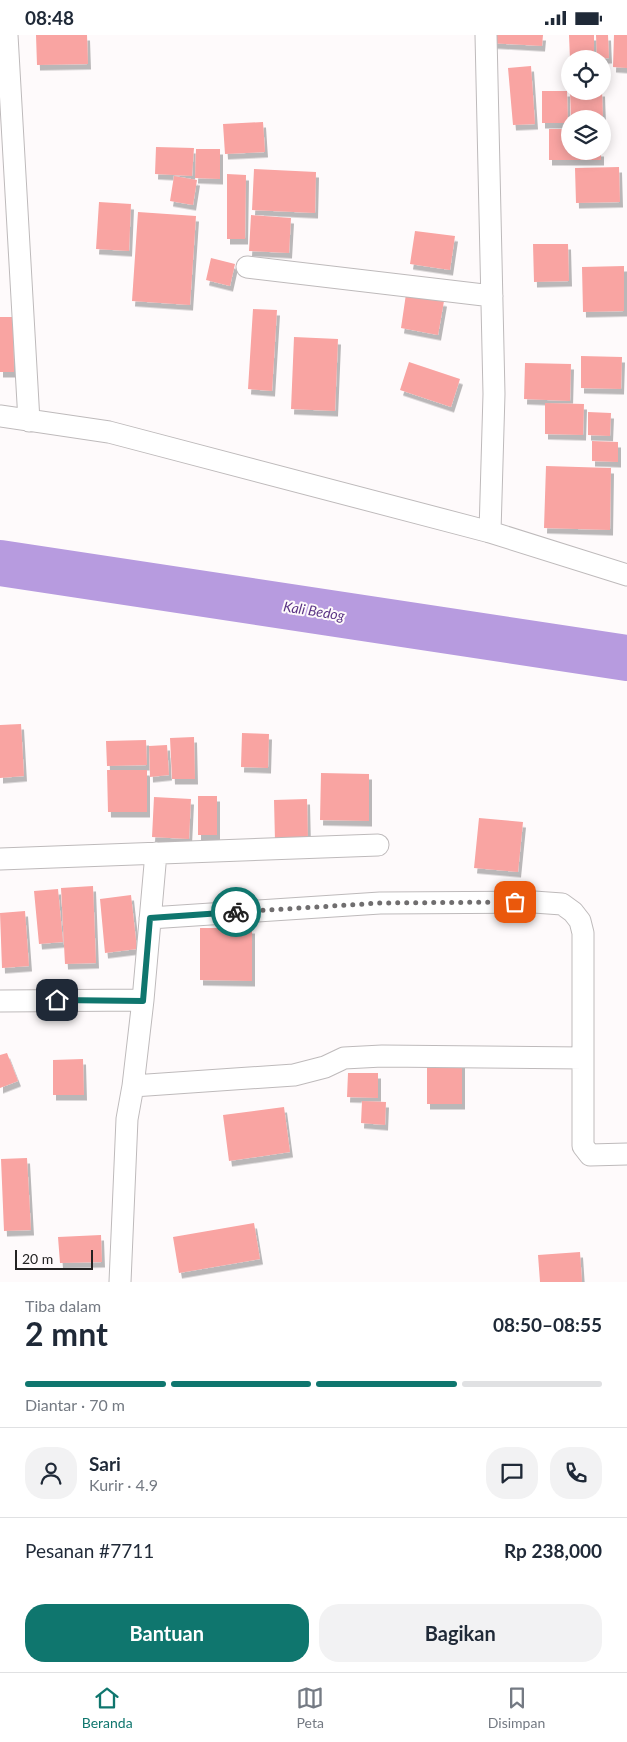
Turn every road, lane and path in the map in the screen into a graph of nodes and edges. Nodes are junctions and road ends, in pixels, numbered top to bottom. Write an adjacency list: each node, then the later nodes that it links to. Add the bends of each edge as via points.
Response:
1 (6, 35): 6 (street)
2 (486, 35): 4 (street)
3 (247, 267): 4 (street)
4 (492, 296): 7 (street, via 494,394)
5 (0, 416): 6 (street)
6 (29, 421): 7 (street, via 109,432)
7 (490, 532): 8 (street)
8 (627, 575)
9 (378, 845): 10 (street)
10 (156, 853): 11 (street); 12 (street)
11 (0, 859)
12 (150, 918): 14 (street); 15 (street, via 380,903 562,904 580,921 583,933)
13 (0, 1001): 14 (street)
14 (143, 1001): 16 (street)
15 (583, 1058): 16 (street, via 353,1057 294,1075); 17 (street, via 584,1146 590,1155)
16 (133, 1086): 18 (street, via 127,1119)
17 (627, 1154)
18 (120, 1282)

